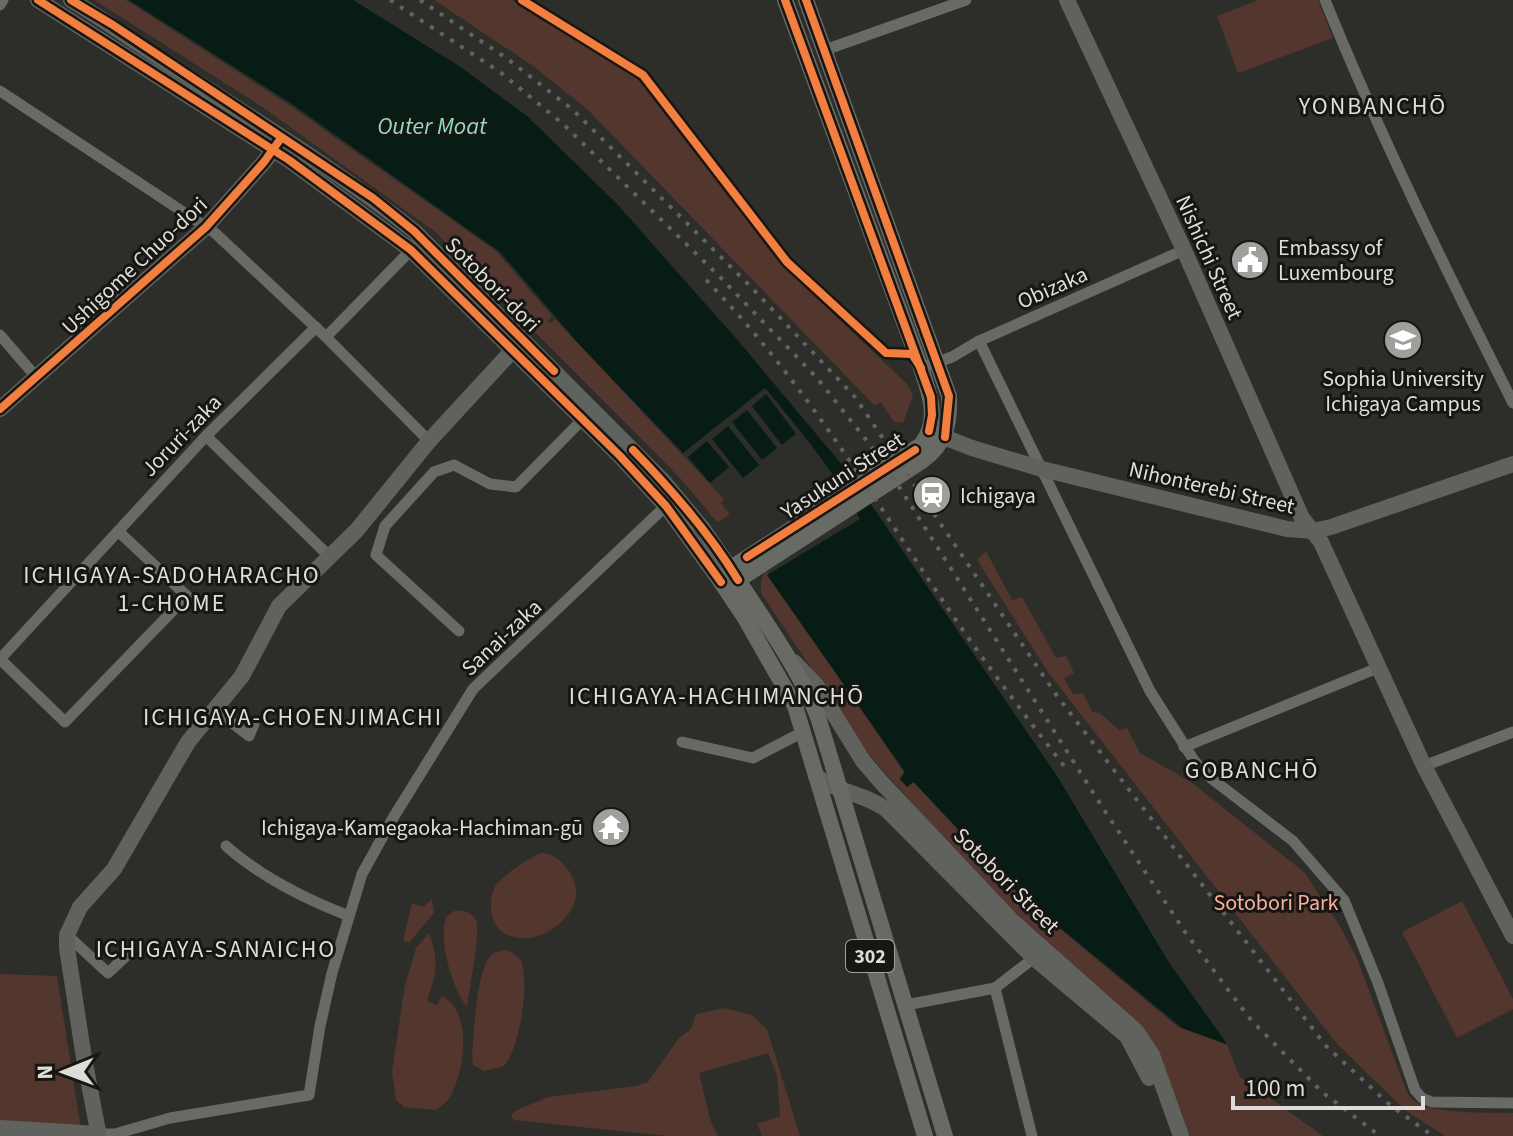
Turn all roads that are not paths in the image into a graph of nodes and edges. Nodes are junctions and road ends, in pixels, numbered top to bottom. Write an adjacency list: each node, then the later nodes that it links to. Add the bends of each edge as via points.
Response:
1 (38, 0): 11 (street, Sotobori-dori)
2 (71, 0): 11 (street)
3 (522, 0): 20 (street, via 643,75 787,262 886,353 912,354)
4 (785, 0): 20 (main road)
5 (806, 0): 9 (main road)
6 (966, 0): 9 (street)
7 (1067, 0): 14 (street, Nishichi Street)
8 (1325, 0): 22 (street, via 1415,207)
9 (825, 50): 20 (main road)
10 (0, 91): 12 (street)
11 (278, 143): 12 (street, Ushigome Chuo-dori); 13 (street, Sotobori-dori); 30 (street, Sotobori-dori, via 373,198 414,231)
12 (206, 227): 15 (street); 21 (street, Ushigome Chuo-dori)
13 (411, 250): 17 (street); 19 (street, Sotobori-dori)
14 (1184, 250): 18 (street, Obizaka); 32 (street, Nishichi Street, via 1302,518)
15 (316, 327): 17 (street); 25 (street, Joruri-zaka)
16 (0, 335): 21 (street)
17 (326, 337): 26 (street)
18 (979, 341): 20 (street, Obizaka); 29 (street)
19 (513, 350): 24 (street, Sotobori-dori); 26 (street)
20 (929, 365): 27 (main road, via 949,396)
21 (37, 378): 23 (street, Ushigome Chuo-dori)
22 (1513, 403)
23 (0, 409)
24 (584, 418): 30 (street, Sotobori-dori); 35 (street, via 516,487 490,484 454,465 434,472 385,526 376,555)
25 (206, 436): 31 (street, Joruri-zaka); 33 (street)
26 (429, 441): 33 (street, via 357,530)
27 (927, 444): 29 (street, Nihonterebi Street); 34 (main road, Yasukuni Street)
28 (1513, 464): 32 (street, Nihonterebi Street)
29 (1042, 469): 32 (street, Nihonterebi Street); 44 (street, via 1150,691)
30 (671, 501): 34 (street, Sotobori-dori); 49 (street, Sanai-zaka, via 473,689 362,874)
31 (118, 531): 37 (street, Joruri-zaka); 37 (street, via 187,596 65,722)
32 (1313, 531): 38 (street, Nishichi Street)
33 (329, 556): 39 (street, via 279,606 242,676)
34 (730, 577): 36 (main road, 302); 41 (main road, 302)
35 (459, 631)
36 (790, 658): 47 (main road, 302, via 818,717); 63 (street, Sotobori Street, via 816,685 882,783 1012,921 1136,1031 1152,1055)
37 (0, 659)
38 (1380, 667): 44 (street); 45 (street, Nishichi Street)
39 (214, 709): 40 (street, via 249,736); 50 (street, via 188,742 114,869 80,907)
40 (254, 724)
41 (803, 732): 43 (street, via 753,758); 46 (main road, 302)
42 (1513, 732): 45 (street)
43 (682, 742)
44 (1184, 747): 56 (street, via 1212,779 1293,841 1344,900 1422,1098)
45 (1424, 766): 51 (street, Nishichi Street)
46 (816, 776): 47 (street, Sotobori Street); 59 (main road, 302)
47 (841, 790): 53 (street, Sotobori Street, via 887,810); 55 (main road, 302)
48 (226, 846): 49 (street, via 314,903)
49 (349, 916): 58 (street, Sanai-zaka, via 320,1026 309,1095)
50 (67, 935): 52 (street, via 108,973); 58 (street)
51 (1513, 936)
52 (127, 955)
53 (1034, 958): 54 (street); 62 (street, Sotobori Street, via 1127,1036)
54 (995, 988): 55 (street); 61 (street)
55 (906, 1005): 60 (main road, 302)
56 (1513, 1103)
57 (0, 1128): 58 (street)
58 (98, 1135)
59 (925, 1136)
60 (945, 1136)
61 (1032, 1136)
62 (1171, 1136)
63 (1181, 1136)

